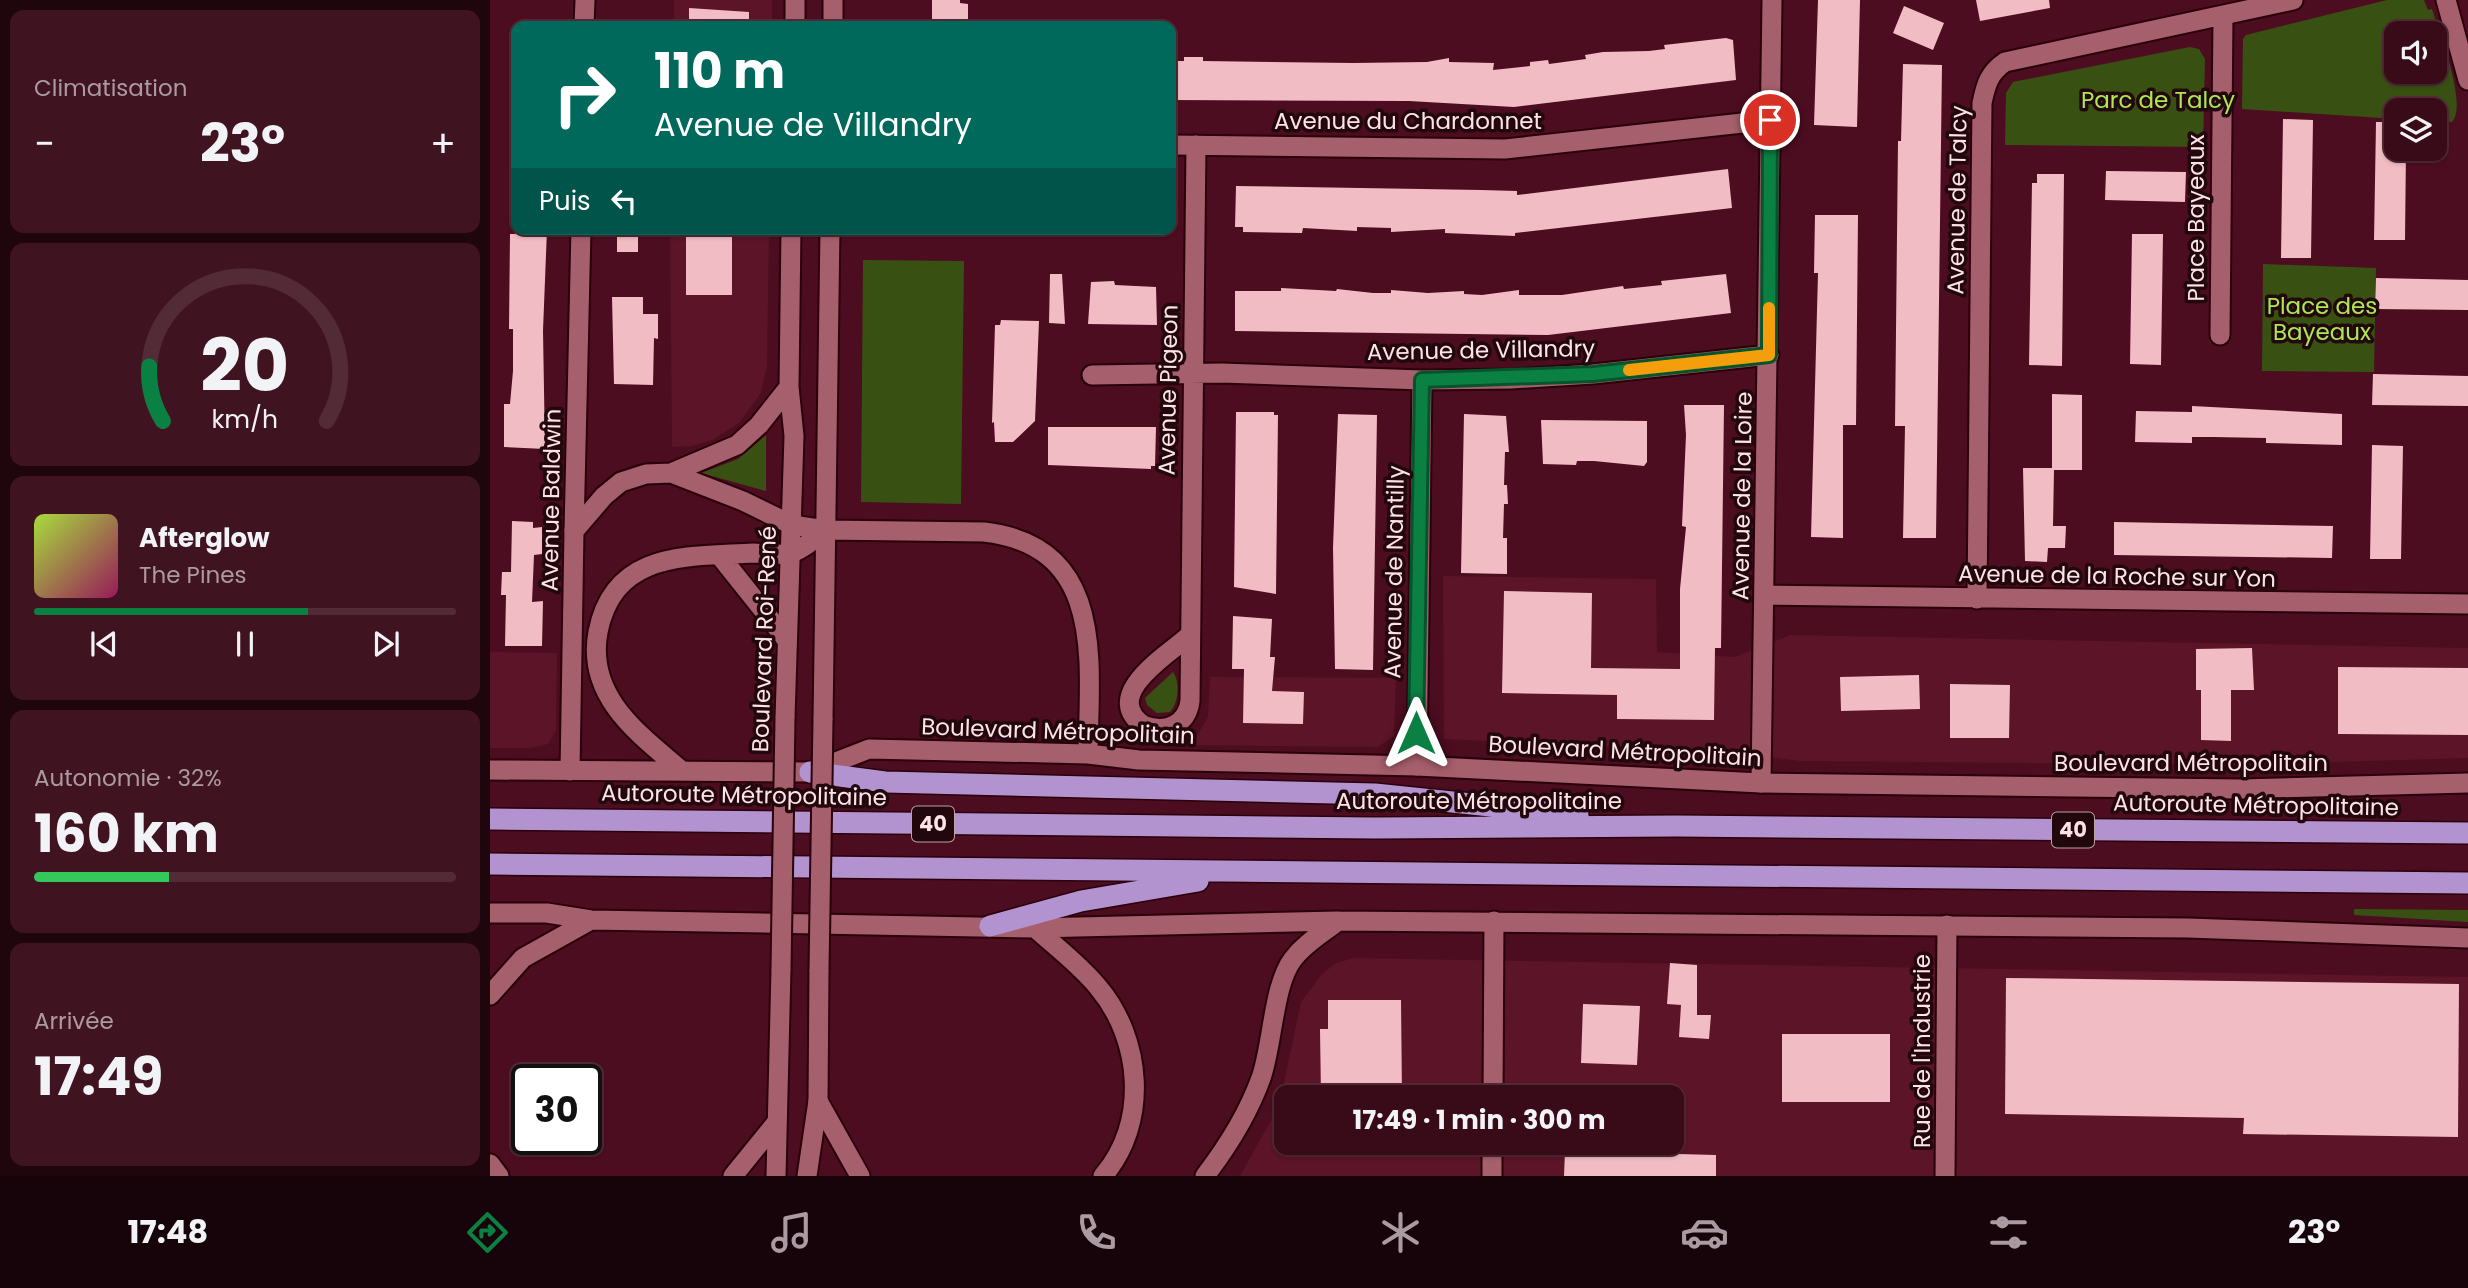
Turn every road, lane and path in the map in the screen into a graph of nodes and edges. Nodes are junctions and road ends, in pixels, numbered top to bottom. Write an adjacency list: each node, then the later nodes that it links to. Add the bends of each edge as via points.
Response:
1 (584, 0): 8 (street)
2 (795, 0): 9 (street)
3 (833, 0): 10 (street)
4 (1772, 0): 12 (street, Avenue de la Loire)
5 (2292, 0): 7 (street, Avenue de Talcy)
6 (2446, 0): 11 (street)
7 (2223, 17): 18 (street, Place Bayeaux); 31 (street, Avenue de Talcy, via 2005,62 1986,84)
8 (584, 21)
9 (795, 21)
10 (833, 21)
11 (2468, 80)
12 (1770, 120): 14 (street, Avenue du Chardonnet, via 1505,149); 19 (street, Avenue de la Loire)
13 (1176, 145): 14 (street, Avenue du Chardonnet)
14 (1196, 145): 20 (street, Avenue Pigeon)
15 (581, 235): 26 (street, Avenue Baldwin)
16 (791, 235): 23 (street, Boulevard Roi-René)
17 (830, 235): 27 (street)
18 (2220, 335)
19 (1769, 355): 22 (street, Avenue de Villandry, via 1593,374); 30 (street, Avenue de la Loire)
20 (1193, 373): 21 (street, Avenue de Villandry); 22 (street, Avenue de Villandry); 33 (street, Avenue Pigeon)
21 (1092, 375)
22 (1422, 380): 36 (street, Avenue de Nantilly)
23 (789, 387): 24 (street, via 737,444); 25 (street, Boulevard Roi-René, via 794,436)
24 (671, 473): 25 (street); 26 (street, via 621,482)
25 (792, 525): 27 (street); 28 (street, Boulevard Roi-René)
26 (574, 530): 38 (street, Avenue Baldwin)
27 (826, 530): 28 (street); 35 (street, via 1004,535 1051,560 1074,587 1085,616); 59 (street, bridge)
28 (792, 553): 29 (street); 34 (street, Boulevard Roi-René)
29 (720, 556): 34 (street); 39 (street, via 669,558 638,570 611,599 597,637 599,672 611,702 632,728)
30 (1766, 595): 31 (street, Avenue de la Roche sur Yon); 41 (street, Avenue de la Loire)
31 (1977, 599): 32 (street, Avenue de la Roche sur Yon)
32 (2468, 604)
33 (1189, 636): 33 (street, Avenue Pigeon, via 1141,676 1131,691 1132,714 1143,725 1166,728 1185,717)
34 (786, 639): 60 (street, Boulevard Roi-René, bridge)
35 (1088, 754): 36 (street, Boulevard Métropolitain, via 1139,760); 40 (street, Boulevard Métropolitain, via 869,749)
36 (1417, 766): 41 (street, Boulevard Métropolitain)
37 (490, 770): 38 (street, Boulevard Métropolitain)
38 (570, 771): 39 (street, Boulevard Métropolitain)
39 (681, 771): 40 (street, Boulevard Métropolitain)
40 (810, 772): 44 (highway, via 885,782 1375,794)
41 (1762, 783): 42 (street, Boulevard Métropolitain, via 2298,789)
42 (2468, 783)
43 (490, 819): 44 (highway, Autoroute Métropolitaine / 40, via 1375,828)
44 (1678, 826): 45 (highway, Autoroute Métropolitaine / 40)
45 (2468, 834)
46 (490, 864): 47 (highway, 40)
47 (1255, 871): 48 (highway, 40); 54 (highway, via 1081,901)
48 (2468, 883)
49 (490, 913): 50 (street, via 547,913)
50 (591, 920): 54 (street); 57 (street, via 523,958)
51 (1338, 921): 52 (street); 55 (street); 69 (street, via 1292,960 1279,994 1258,1085 1241,1122)
52 (1494, 921): 53 (street); 58 (street)
53 (1947, 925): 56 (street, via 2257,928); 71 (street, Rue de l'Industrie)
54 (990, 926): 55 (street)
55 (1035, 928): 68 (street, via 1100,988 1130,1048 1135,1077 1133,1111 1124,1142)
56 (2468, 938)
57 (490, 995)
58 (1493, 1085)
59 (818, 1101): 66 (street); 67 (street)
60 (776, 1123): 64 (street); 65 (street, Boulevard Roi-René)
61 (1493, 1155): 70 (street)
62 (490, 1164): 63 (street)
63 (499, 1176)
64 (733, 1176)
65 (776, 1176)
66 (807, 1176)
67 (860, 1176)
68 (1103, 1176)
69 (1205, 1176)
70 (1492, 1176)
71 (1945, 1176)

